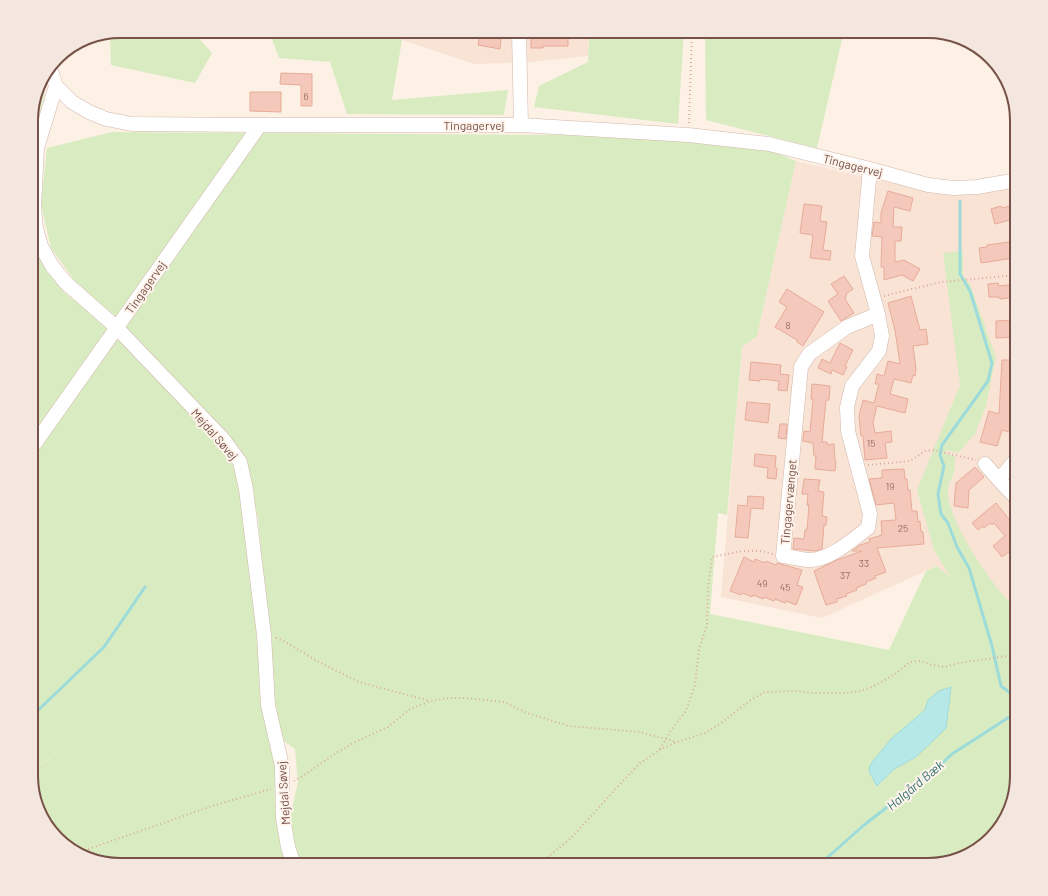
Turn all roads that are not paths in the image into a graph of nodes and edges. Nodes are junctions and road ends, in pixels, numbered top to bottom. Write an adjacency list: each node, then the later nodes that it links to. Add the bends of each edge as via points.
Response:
1 (519, 38): 5 (street)
2 (52, 74): 3 (street, Tingagervej)
3 (56, 86): 4 (street, Tingagervej, via 72,102 89,112 106,119 132,124); 6 (street, Mejdal Søvej)
4 (260, 125): 5 (street, Tingagervej); 11 (street, Tingagervej)
5 (521, 125): 7 (street, Tingagervej, via 688,134 769,144)
6 (38, 145)
7 (870, 169): 8 (street, Tingagervej, via 928,185 953,188); 10 (street, Tingagervænget, via 862,256)
8 (1010, 181)
9 (38, 235): 11 (street, Mejdal Søvej, via 41,246 65,282)
10 (878, 314): 10 (street, Tingagervænget, via 847,327 809,354 801,367 783,556 809,560 823,557 842,548 868,528 870,514 848,431 847,407 852,386 879,351 882,336)
11 (116, 327): 12 (street, Tingagervej); 17 (street, Mejdal Søvej, via 224,440 240,462 246,488 264,635 268,705 282,766 283,818)
12 (38, 439)
13 (985, 464): 15 (street)
14 (1010, 467): 15 (street)
15 (999, 480): 16 (street)
16 (1010, 492)
17 (292, 858)

